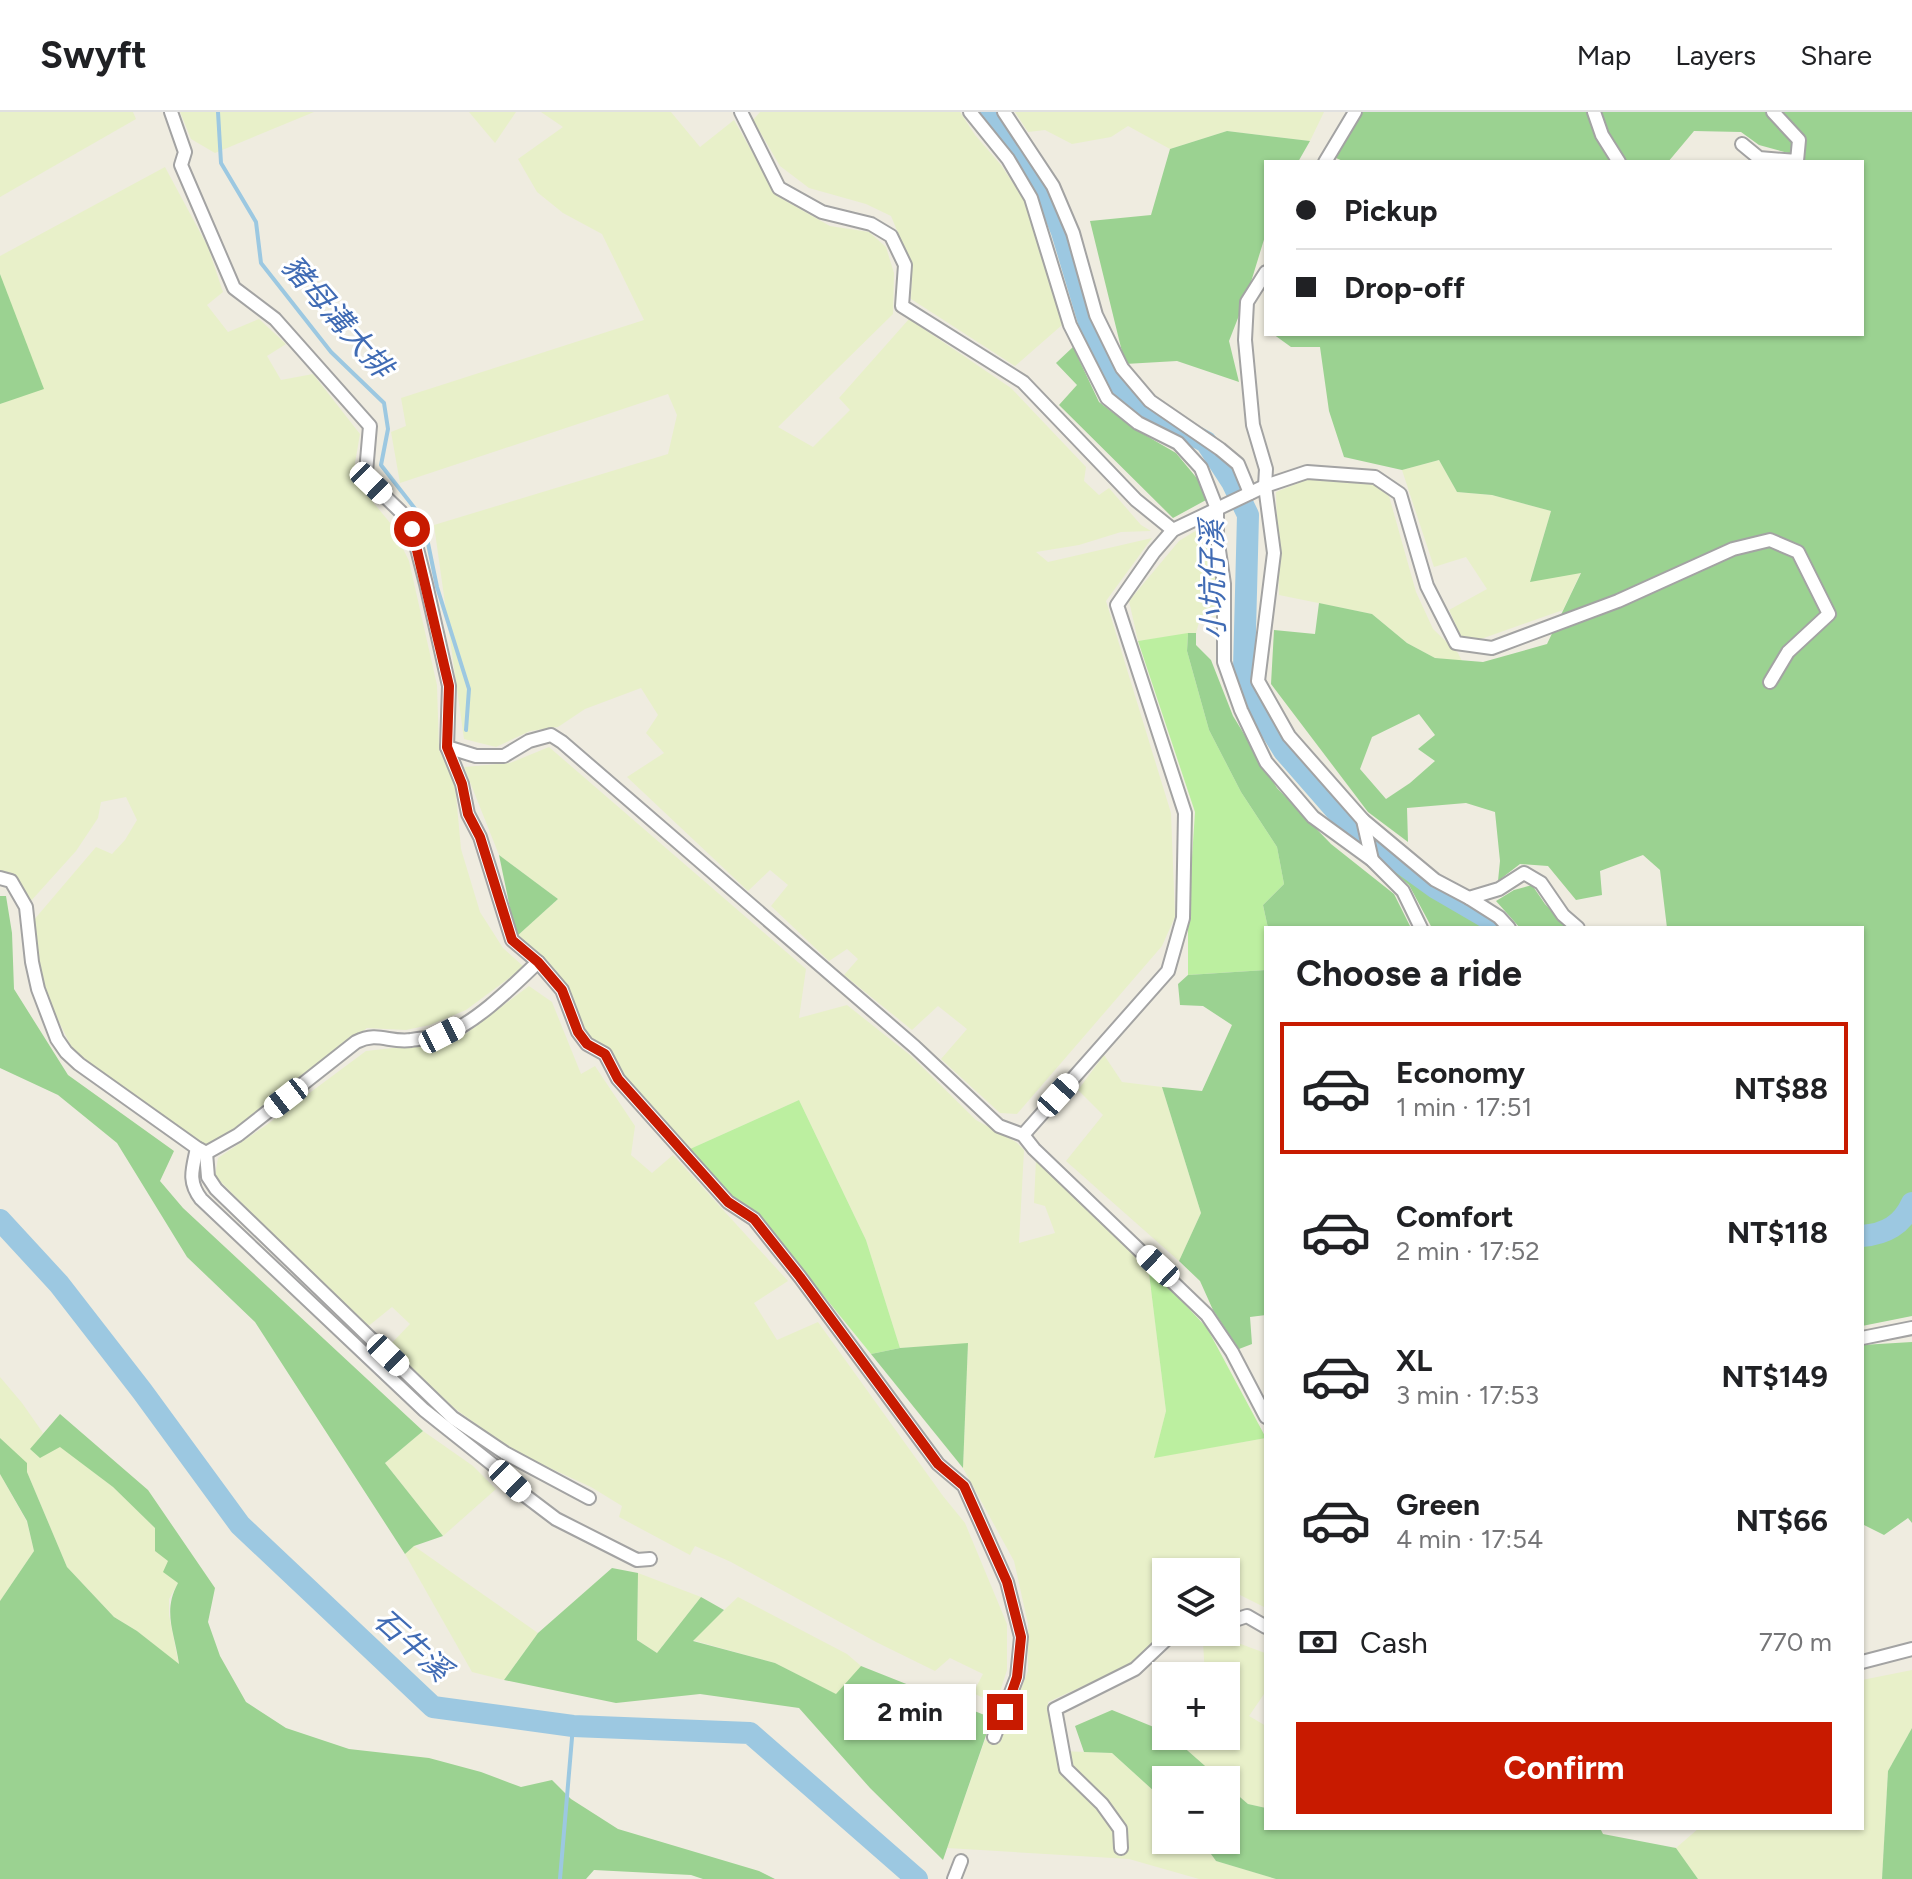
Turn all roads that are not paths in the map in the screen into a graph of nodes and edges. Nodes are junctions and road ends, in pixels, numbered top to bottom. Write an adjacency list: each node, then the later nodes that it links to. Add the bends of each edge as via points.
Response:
1 (171, 112): 19 (street, via 185,152 181,165 234,288 275,319 370,426 366,472 412,529 426,584 449,686)
2 (741, 112): 17 (street, via 779,188 822,212 871,224 891,236 905,265 902,306 1023,382 1136,500)
3 (970, 112): 16 (street, via 1031,198 1070,325 1107,398 1138,423 1178,443 1201,468)
4 (1004, 112): 15 (street, via 1053,186 1073,233 1096,315 1122,368 1150,401 1238,464)
5 (1355, 112): 9 (street)
6 (1594, 112): 10 (street)
7 (1773, 112): 12 (street, via 1799,140)
8 (1742, 144): 11 (street, via 1759,158)
9 (1326, 160)
10 (1618, 160)
11 (1784, 160)
12 (1797, 160)
13 (1264, 275): 14 (street, via 1247,302 1245,340)
14 (1265, 486): 15 (street); 18 (street, via 1307,472 1375,477 1400,494 1427,586 1456,643 1492,648 1618,601 1733,549 1770,540 1798,552 1829,614 1788,652); 20 (street, via 1274,553 1258,681 1289,736)
15 (1250, 493): 16 (street)
16 (1217, 509): 17 (street); 21 (street, via 1224,662 1241,710 1266,762 1313,817)
17 (1173, 530): 28 (street, via 1117,605 1185,813 1183,918 1168,971)
18 (1770, 682)
19 (447, 747): 27 (street, via 512,940); 28 (street, via 476,756 504,756 551,735 562,742 999,1126)
20 (1363, 820): 21 (street); 23 (street, via 1435,880)
21 (1372, 860): 24 (street, via 1403,891)
22 (0, 878): 29 (street, via 11,881 26,907 38,989 66,1052)
23 (1469, 898): 25 (street); 26 (street, via 1499,889 1524,873 1541,883)
24 (1420, 926)
25 (1507, 926)
26 (1576, 926)
27 (538, 962): 29 (street, via 512,987 442,1035 405,1041 370,1035 356,1042 238,1135); 40 (street, via 562,990 587,1044 605,1054 618,1079 728,1202 754,1219 938,1464 964,1486 1007,1582 1021,1637 1017,1677)
28 (1023, 1135): 32 (street, via 1207,1315)
29 (201, 1150): 33 (street, via 216,1189 453,1418); 34 (street, via 192,1176 201,1199 424,1410 556,1519 637,1560)
30 (1912, 1328): 31 (street)
31 (1864, 1338)
32 (1264, 1413)
33 (589, 1498)
34 (650, 1559)
35 (1240, 1618): 36 (street, via 1247,1616)
36 (1264, 1626)
37 (1159, 1646): 41 (street, via 1135,1669 1055,1709 1066,1769 1120,1829)
38 (1912, 1649): 39 (street)
39 (1864, 1661)
40 (994, 1737)
41 (1121, 1848)
42 (961, 1861): 43 (street)
43 (954, 1879)

